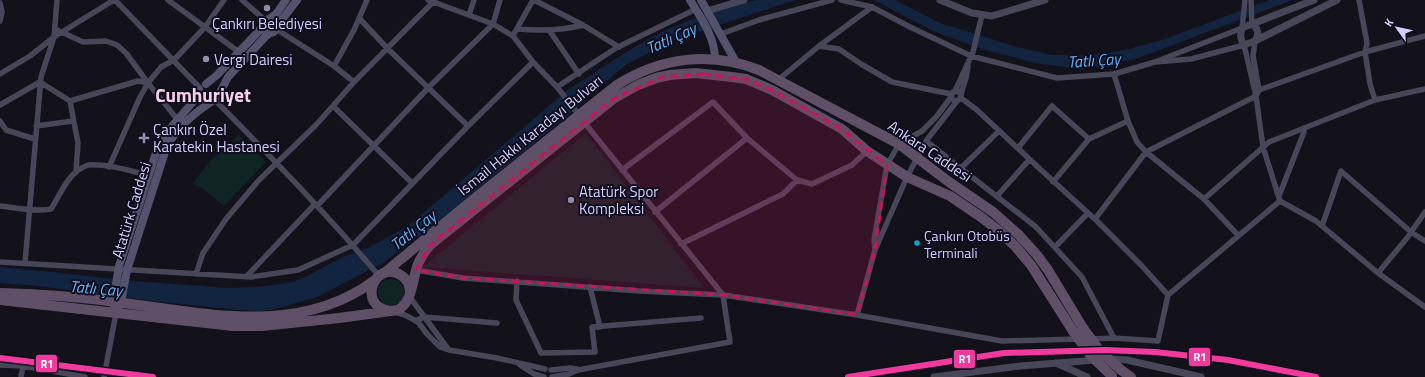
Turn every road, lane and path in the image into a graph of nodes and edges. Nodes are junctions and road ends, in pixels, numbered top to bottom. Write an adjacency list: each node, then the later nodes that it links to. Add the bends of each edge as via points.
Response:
1 (57, 0): 40 (street)
2 (115, 0): 44 (street); 58 (street)
3 (168, 0): 39 (street)
4 (224, 0): 39 (street)
5 (242, 0): 23 (street)
6 (286, 0): 34 (main road, Atatürk Caddesi, via 276,14)
7 (298, 0): 41 (main road, Atatürk Caddesi)
8 (367, 0): 32 (street)
9 (474, 0): 30 (street)
10 (500, 0): 36 (street)
11 (533, 0): 37 (street); 42 (street)
12 (690, 0): 28 (main road)
13 (744, 0): 29 (street)
14 (832, 0): 45 (street)
15 (841, 0): 27 (street)
16 (940, 0): 31 (street)
17 (1045, 0): 31 (street, via 1000,15)
18 (1314, 0): 35 (street)
19 (1338, 0): 49 (street)
20 (1359, 0): 55 (street, via 1367,43)
21 (433, 1): 30 (street); 53 (street)
22 (702, 1): 29 (main road)
23 (249, 2): 34 (street)
24 (1251, 2): 35 (street)
25 (0, 3): 33 (street)
26 (1244, 3): 38 (street)
27 (872, 7): 51 (street); 56 (street)
28 (698, 12): 52 (street); 57 (main road, via 714,44)
29 (707, 12): 45 (main road)
30 (469, 15): 36 (street)
31 (982, 15): 56 (street)
32 (359, 18): 53 (street); 63 (street)
33 (0, 21)
34 (266, 21): 41 (main road, via 275,21); 54 (main road, Atatürk Caddesi)
35 (1252, 22): 38 (street); 49 (street, via 1258,30)
36 (493, 24): 46 (street); 72 (street)
37 (583, 25): 43 (street); 52 (street)
38 (1242, 26): 50 (street, via 1240,39); 62 (street)
39 (205, 27): 54 (street); 58 (street)
40 (54, 29): 44 (street); 48 (street)
41 (275, 29): 63 (street); 79 (main road, Atatürk Caddesi, via 226,79)
42 (517, 29): 43 (street); 46 (street)
43 (549, 30): 65 (street)
44 (62, 32): 48 (street); 70 (street, via 83,42 106,41 117,45)
45 (719, 32): 60 (main road)
46 (513, 36): 59 (street)
47 (1425, 36): 55 (street)
48 (54, 37): 64 (street, via 30,56); 68 (street)
49 (1255, 41): 50 (street); 75 (street, via 1253,56)
50 (1244, 45): 62 (street, via 1191,59); 77 (street)
51 (819, 46): 67 (street); 76 (street, via 839,49 892,82)
52 (619, 47): 65 (street)
53 (388, 48): 69 (street); 72 (street)
54 (239, 52): 71 (main road, Atatürk Caddesi)
55 (1365, 52): 75 (street); 80 (street)
56 (972, 54): 61 (street); 66 (street, via 1056,78)
57 (715, 58): 60 (highway, Ankara Caddesi); 84 (highway, İsmail Hakkı Karadayı Bulvarı, via 674,62 642,72 617,85)
58 (174, 60): 70 (street, via 160,67); 71 (street)
59 (533, 62): 73 (street); 90 (street)
60 (736, 62): 67 (highway, Ankara Caddesi)
61 (968, 62): 76 (street); 78 (street)
62 (1155, 62): 66 (street)
63 (334, 66): 69 (street)
64 (0, 74)
65 (579, 74): 73 (street)
66 (1114, 74): 88 (street)
67 (778, 80): 97 (highway, Ankara Caddesi)
68 (40, 82): 81 (street); 82 (street); 89 (street)
69 (354, 82): 83 (street)
70 (148, 83): 81 (street, via 138,81); 85 (street); 107 (street)
71 (202, 87): 79 (main road, via 199,95 201,100 206,102); 79 (main road, via 211,84 215,86 218,91); 85 (main road, Atatürk Caddesi)
72 (429, 87): 90 (street); 98 (street)
73 (558, 87): 84 (street)
74 (1425, 89): 80 (street)
75 (1259, 90): 77 (street)
76 (952, 94): 78 (street, via 953,100); 78 (street, via 958,91); 97 (street, via 937,116 922,131)
77 (1256, 96): 99 (street); 102 (street)
78 (959, 98): 92 (street, via 977,110); 96 (street)
79 (214, 99): 105 (street); 137 (main road, Atatürk Caddesi, via 188,120 168,145)
80 (1375, 100): 91 (street)
81 (70, 101): 87 (street)
82 (0, 106)
83 (333, 106): 98 (street); 105 (street)
84 (580, 116): 101 (highway, via 662,76 695,73 716,75 746,80 772,90 842,129); 109 (street); 136 (highway, via 430,245); 140 (highway, İsmail Hakkı Karadayı Bulvarı)
85 (177, 119): 111 (main road, Atatürk Caddesi, via 160,145)
86 (0, 121): 94 (street, via 6,130)
87 (73, 121): 89 (street); 110 (street, via 78,143)
88 (1128, 121): 95 (street); 102 (street, via 1137,142)
89 (36, 126): 94 (street)
90 (468, 126): 115 (street)
91 (1304, 128): 99 (street, via 1269,142); 118 (street)
92 (999, 131): 100 (street); 108 (street)
93 (747, 138): 109 (street, via 713,102); 113 (street); 122 (street)
94 (35, 139): 121 (street)
95 (1089, 139): 100 (street, via 1052,106); 114 (street)
96 (926, 141): 103 (street); 108 (street)
97 (900, 144): 103 (highway, Ankara Caddesi); 106 (street)
98 (374, 146): 115 (street); 119 (street)
99 (1263, 147): 117 (street); 118 (street)
100 (1018, 148): 104 (street)
101 (867, 150): 106 (highway); 113 (street, via 852,165 812,184)
102 (1146, 152): 117 (street); 125 (street)
103 (918, 157): 112 (street); 159 (highway, Ankara Caddesi, via 993,212 1025,241 1048,270)
104 (1029, 160): 114 (street); 116 (street)
105 (278, 163): 119 (street); 139 (street, via 259,180 226,219 203,254)
106 (887, 165): 112 (highway); 133 (street, via 874,240)
107 (109, 167): 110 (street, via 95,165); 111 (street)
108 (962, 168): 116 (street)
109 (622, 170): 122 (street)
110 (76, 171): 121 (street, via 51,209)
111 (148, 176): 137 (main road, Atatürk Caddesi)
112 (907, 177): 133 (street); 159 (highway, via 950,196 1008,239)
113 (797, 180): 130 (street, via 783,194)
114 (1053, 182): 124 (street)
115 (412, 183): 131 (street)
116 (996, 196): 132 (street, via 1036,227)
117 (1204, 199): 128 (street)
118 (1279, 199): 126 (street); 128 (street)
119 (316, 205): 131 (street); 141 (street)
120 (0, 206): 121 (street)
121 (29, 210): 135 (street)
122 (655, 212): 130 (street)
123 (1425, 212): 127 (street)
124 (1088, 213): 125 (street); 132 (street)
125 (1095, 219): 146 (street)
126 (1322, 226): 127 (street, via 1341,171); 138 (street)
127 (1411, 232): 129 (street); 138 (street)
128 (1238, 235): 146 (street)
129 (1425, 242)
130 (681, 244): 145 (street)
131 (353, 245): 140 (street); 141 (street, via 298,270)
132 (1055, 247): 160 (street, via 1082,277)
133 (875, 250): 153 (street)
134 (0, 262): 135 (street)
135 (25, 263): 137 (street)
136 (416, 270): 142 (street, via 463,278); 147 (highway)
137 (123, 272): 139 (street); 149 (main road)
138 (1378, 273): 150 (street)
139 (196, 274): 141 (street)
140 (378, 275): 147 (highway, via 396,273 404,278 409,286); 149 (highway, İsmail Hakkı Karadayı Bulvarı, via 365,287 345,298 299,313 256,317 227,316); 151 (highway, via 371,294 375,303 383,309)
141 (246, 277)
142 (517, 281): 143 (street); 158 (street, via 516,300 541,352 595,352 592,327)
143 (590, 287): 145 (street); 158 (street)
144 (0, 293): 149 (highway, İsmail Hakkı Karadayı Bulvarı)
145 (722, 295): 153 (street); 167 (street, via 730,342)
146 (1168, 295): 160 (street, via 1158,341)
147 (409, 296): 151 (highway, via 406,304); 154 (street)
148 (0, 300): 152 (highway)
149 (117, 302): 152 (main road)
150 (1425, 307)
151 (392, 311): 152 (highway, via 262,326 225,326); 156 (street)
152 (116, 313): 171 (street)
153 (857, 315): 160 (street, via 1002,341)
154 (424, 317): 156 (street); 157 (street); 161 (street)
155 (702, 318): 158 (street)
156 (415, 321): 161 (street, via 440,347)
157 (497, 323)
158 (600, 327)
159 (1078, 329): 168 (highway, bridge, via 1092,356)
160 (1114, 338)
161 (448, 349): 163 (street)
162 (1055, 362): 174 (street); 175 (street); 177 (street, via 1117,359)
163 (518, 364): 166 (street); 172 (street)
164 (0, 365): 165 (street)
165 (23, 366): 169 (street); 170 (street)
166 (548, 370): 167 (street); 172 (street, via 543,373); 173 (street, via 553,373)
167 (578, 370): 173 (street)
168 (1116, 374): 176 (highway)
169 (21, 377)
170 (85, 377)
171 (104, 377)
172 (544, 377)
173 (552, 377)
174 (934, 377)
175 (1087, 377)
176 (1131, 377)
177 (1201, 377)

